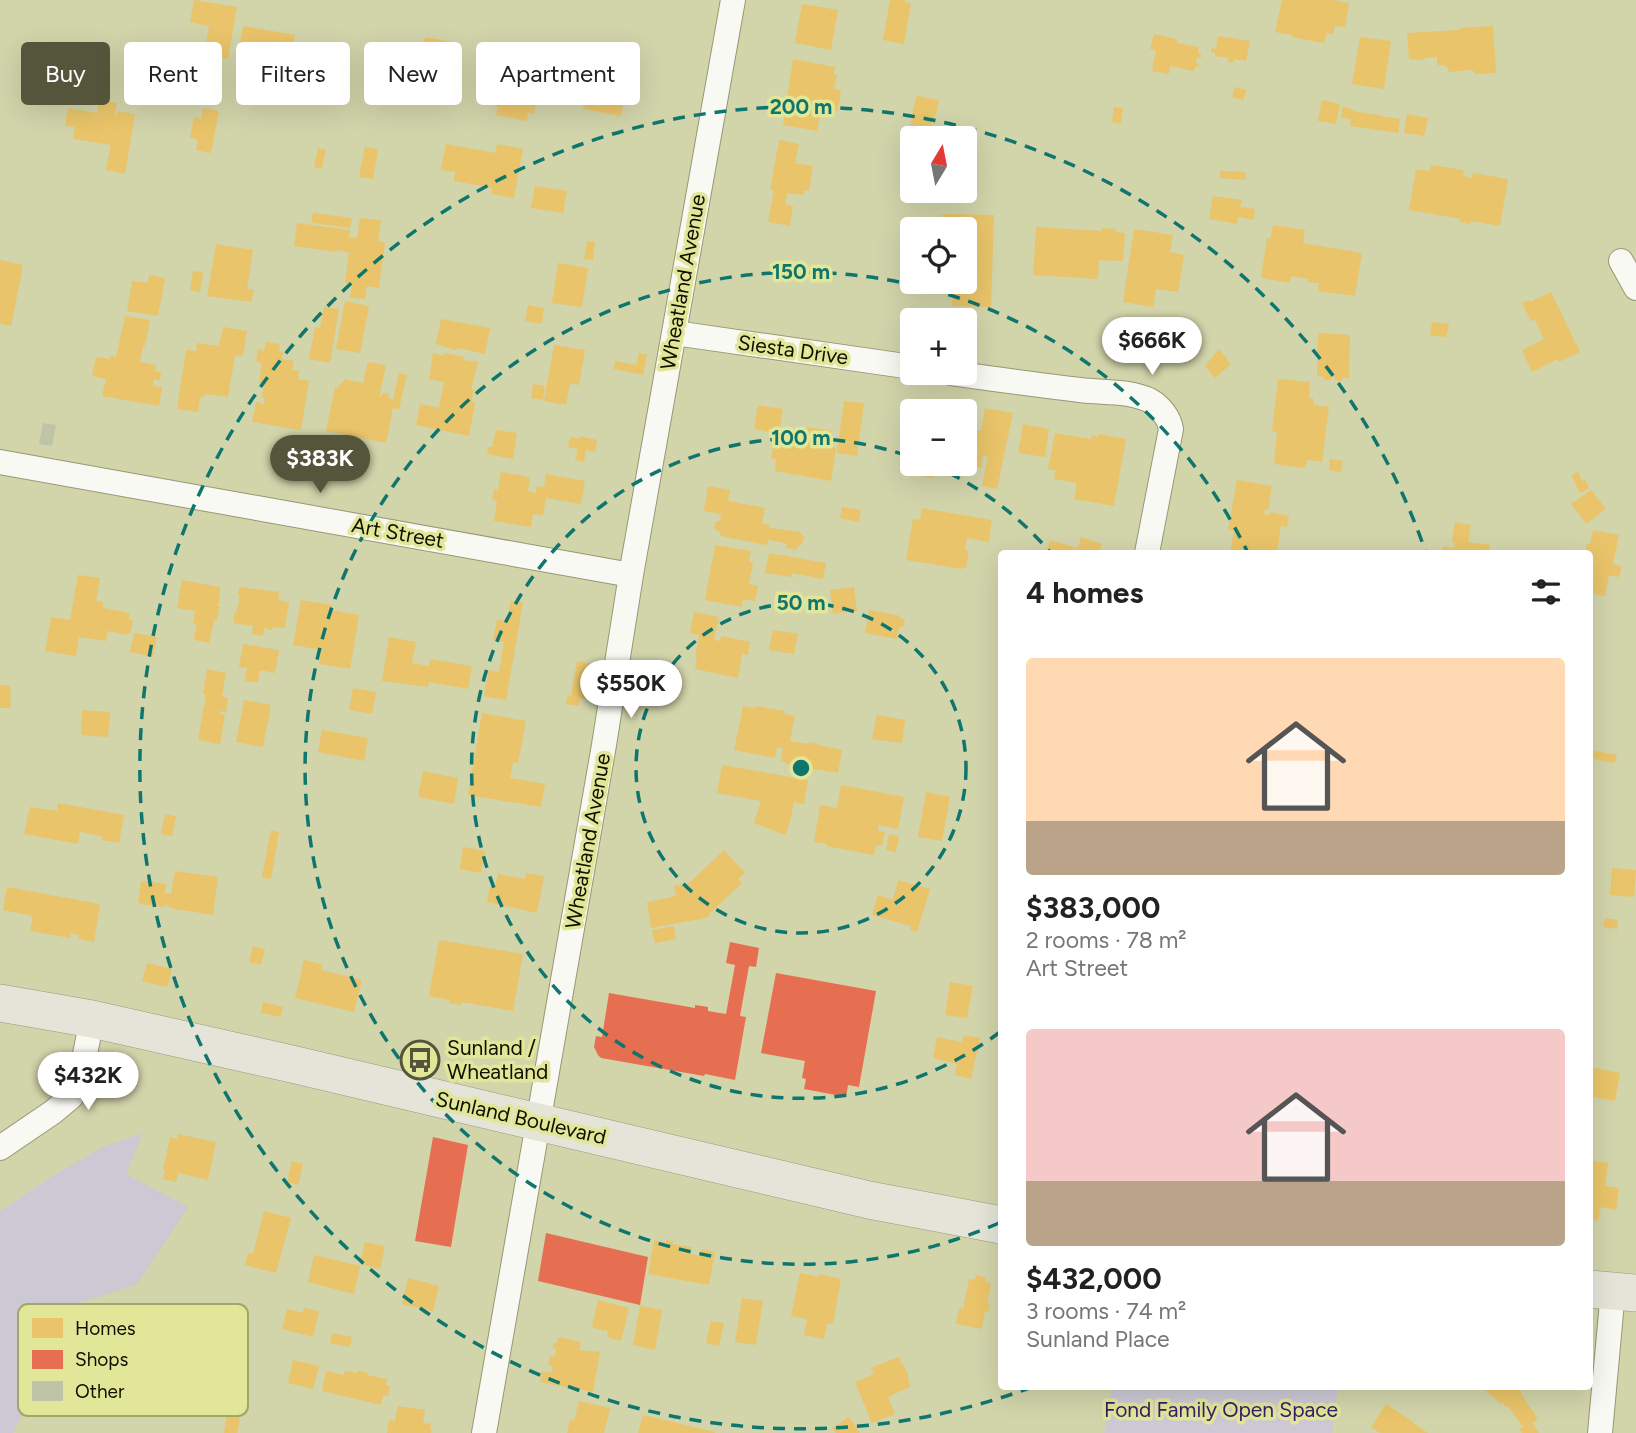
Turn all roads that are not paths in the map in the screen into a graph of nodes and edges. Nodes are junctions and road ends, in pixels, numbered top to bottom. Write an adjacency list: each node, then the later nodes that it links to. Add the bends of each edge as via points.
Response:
1 (733, 0): 4 (street, Wheatland Avenue)
2 (1621, 261): 3 (street)
3 (1636, 288)
4 (674, 333): 5 (street, Siesta Drive); 9 (street, Wheatland Avenue)
5 (900, 365)
6 (977, 376): 8 (street, via 1120,392 1148,400 1167,416 1171,429)
7 (0, 462): 9 (street, Art Street)
8 (1148, 550)
9 (631, 575): 12 (street, Wheatland Avenue)
10 (0, 1003): 11 (main road, Sunland Boulevard)
11 (92, 1019): 12 (main road, Sunland Boulevard); 13 (street, via 71,1097)
12 (539, 1122): 14 (main road, Sunland Boulevard, via 869,1200); 16 (street, Wheatland Avenue)
13 (0, 1148)
14 (998, 1225)
15 (1613, 1291): 17 (street)
16 (484, 1433)
17 (1600, 1433)

